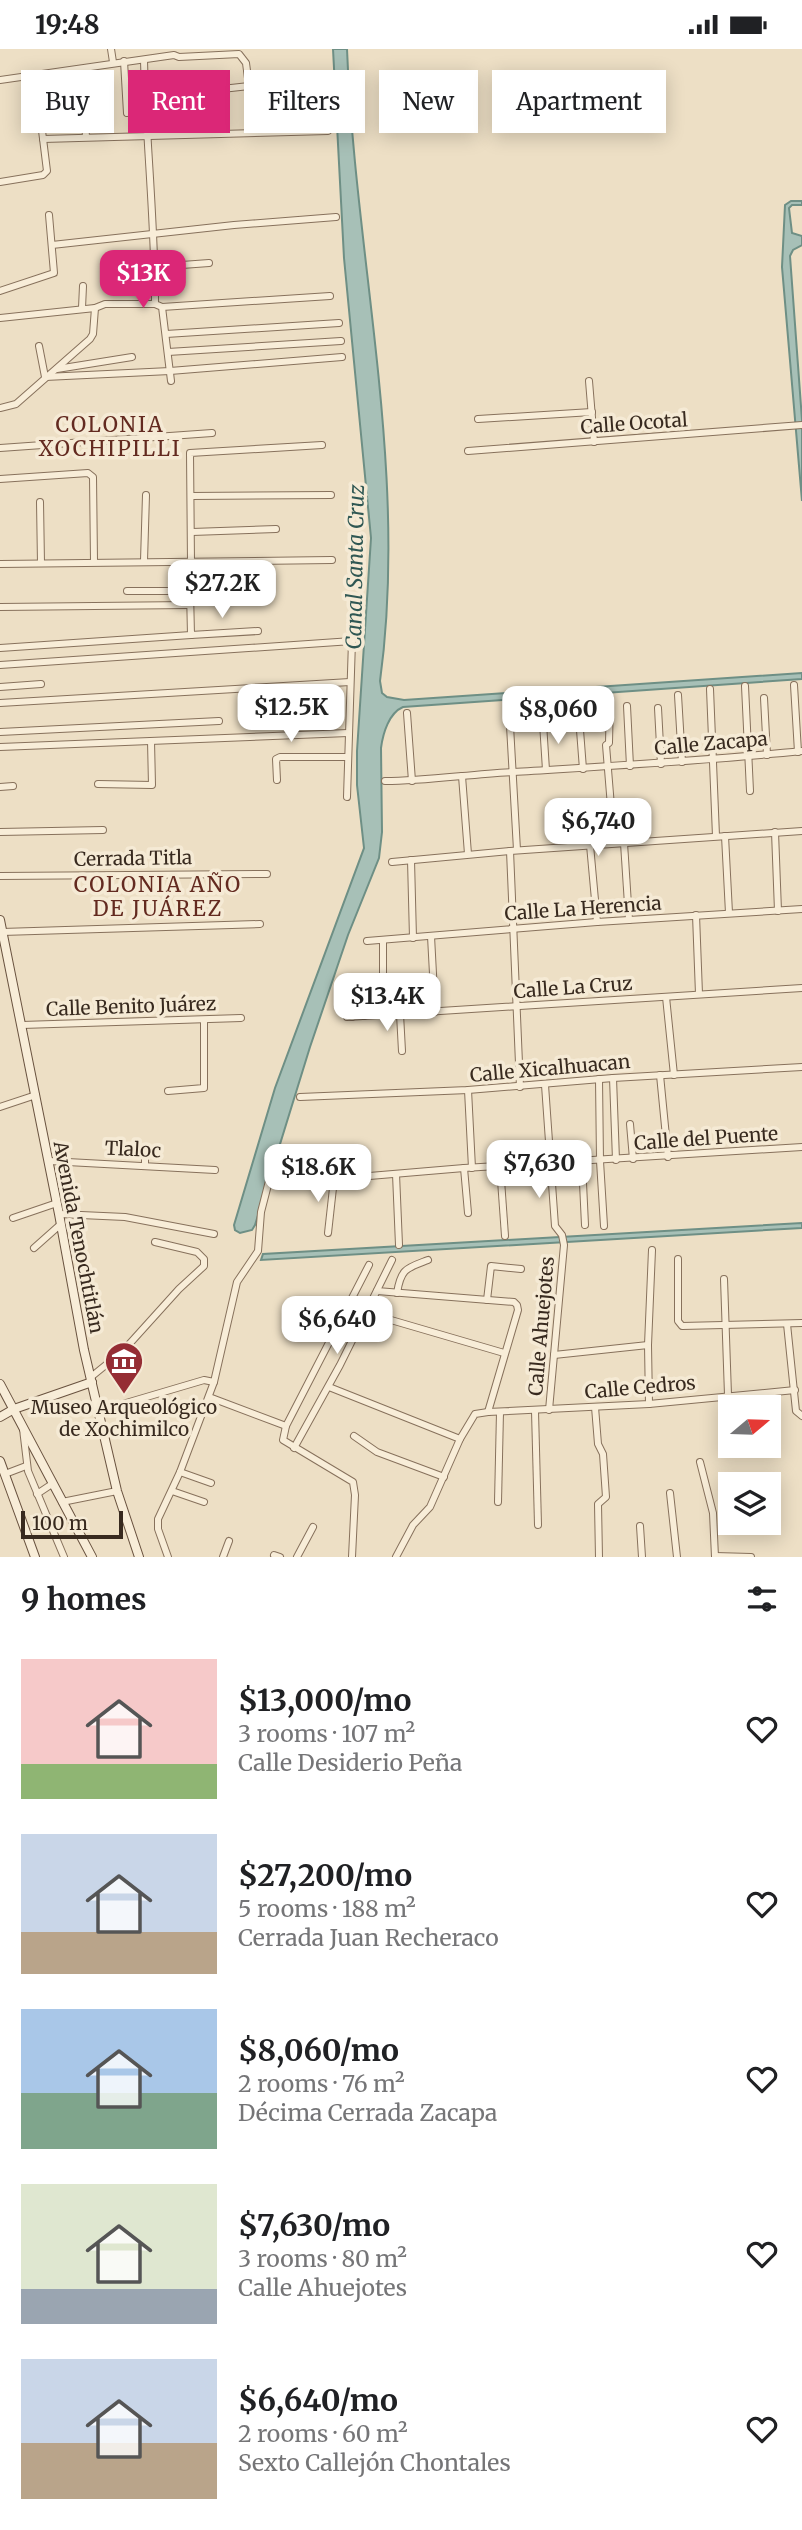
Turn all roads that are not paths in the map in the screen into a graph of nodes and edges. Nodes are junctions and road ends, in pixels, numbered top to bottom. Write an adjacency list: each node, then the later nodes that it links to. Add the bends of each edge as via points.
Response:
1 (111, 49): 5 (street)
2 (174, 52): 3 (street); 9 (street, via 179,57 239,54 246,63 248,86)
3 (144, 60): 4 (street); 14 (street)
4 (124, 61): 5 (street); 10 (street)
5 (113, 62): 6 (street)
6 (61, 70)
7 (21, 76): 8 (street)
8 (0, 79)
9 (230, 88)
10 (127, 113)
11 (244, 132): 14 (street)
12 (42, 133): 16 (street)
13 (86, 133): 15 (street)
14 (146, 134): 15 (street); 20 (street)
15 (86, 137): 16 (street)
16 (43, 139): 17 (street, via 46,173)
17 (0, 181)
18 (49, 215): 21 (street)
19 (336, 217): 20 (street)
20 (153, 235): 21 (street); 23 (street)
21 (52, 246): 25 (street, via 54,273)
22 (209, 263): 23 (street)
23 (155, 267): 27 (street)
24 (83, 286): 28 (street)
25 (0, 291)
26 (330, 296): 27 (street)
27 (159, 306): 29 (street, via 105,304); 32 (street)
28 (82, 308): 29 (street); 30 (street)
29 (95, 308): 38 (street, via 93,334)
30 (0, 318)
31 (339, 323): 32 (street)
32 (166, 334): 35 (street)
33 (341, 341): 35 (street)
34 (39, 346): 40 (street)
35 (168, 352): 39 (street)
36 (132, 357): 38 (street)
37 (342, 357): 39 (street)
38 (55, 369): 40 (street)
39 (170, 371): 40 (street); 41 (street)
40 (45, 377): 43 (street, via 12,406)
41 (170, 381)
42 (589, 381): 44 (street)
43 (0, 408)
44 (592, 412): 45 (street); 48 (street)
45 (478, 419)
46 (802, 425): 48 (street, Calle Ocotal)
47 (212, 433): 50 (street)
48 (594, 442): 51 (street, Calle Ocotal)
49 (322, 446): 55 (street, via 190,453)
50 (0, 448)
51 (468, 451)
52 (0, 479): 60 (street, via 88,473 93,477)
53 (146, 495): 61 (street)
54 (331, 495): 55 (street)
55 (191, 496): 58 (street)
56 (40, 502): 63 (street)
57 (276, 529): 58 (street)
58 (192, 532): 62 (street)
59 (332, 560): 62 (street)
60 (94, 561): 61 (street); 63 (street)
61 (144, 561): 62 (street)
62 (191, 562)
63 (41, 563): 64 (street)
64 (0, 564)
65 (127, 591): 66 (street)
66 (190, 591): 67 (street); 69 (street)
67 (236, 591)
68 (361, 599): 73 (street)
69 (189, 605): 70 (street); 72 (street)
70 (0, 607)
71 (258, 631): 72 (street)
72 (191, 635): 74 (street)
73 (352, 641): 75 (street); 76 (street)
74 (0, 648)
75 (0, 665)
76 (350, 682): 85 (street); 94 (street)
77 (41, 684): 80 (street)
78 (794, 685): 97 (street)
79 (745, 686): 99 (street)
80 (0, 687)
81 (710, 689): 101 (street)
82 (678, 695): 102 (street)
83 (610, 698): 105 (street)
84 (764, 698): 98 (street)
85 (0, 703)
86 (578, 704): 106 (street)
87 (627, 706): 104 (street)
88 (509, 708): 108 (street)
89 (658, 708): 103 (street)
90 (407, 713): 112 (street)
91 (219, 721): 93 (street)
92 (543, 723): 107 (street)
93 (0, 732)
94 (348, 733): 95 (street); 100 (street)
95 (151, 741): 96 (street); 113 (street, via 152,785)
96 (0, 747)
97 (800, 751): 98 (street, Calle Zacapa)
98 (767, 755): 99 (street, Calle Zacapa)
99 (749, 756): 101 (street, Calle Zacapa); 116 (street)
100 (348, 757): 110 (street, via 281,757 276,759); 117 (street)
101 (714, 759): 102 (street, Calle Zacapa); 122 (street)
102 (682, 762): 103 (street, Calle Zacapa)
103 (661, 764): 104 (street, Calle Zacapa)
104 (630, 766): 105 (street, Calle Zacapa)
105 (608, 767): 106 (street, Calle Zacapa); 124 (street)
106 (583, 769): 107 (street, Calle Zacapa)
107 (546, 770): 108 (street, Calle Zacapa)
108 (513, 772): 109 (street, Calle Zacapa); 127 (street)
109 (462, 776): 112 (street, Calle Zacapa); 128 (street)
110 (276, 780)
111 (384, 781): 112 (street, Calle Zacapa)
112 (412, 781)
113 (98, 784)
114 (13, 786): 115 (street)
115 (0, 787)
116 (750, 791)
117 (347, 797)
118 (103, 830): 120 (street)
119 (802, 831): 121 (street)
120 (0, 832)
121 (775, 832): 123 (street); 134 (street)
122 (716, 836): 123 (street); 125 (street)
123 (725, 836): 135 (street)
124 (614, 843): 125 (street); 126 (street)
125 (624, 843): 137 (street)
126 (590, 845): 127 (street); 139 (street)
127 (513, 850): 128 (street); 141 (street)
128 (468, 854): 129 (street)
129 (411, 860): 130 (street); 144 (street)
130 (392, 862)
131 (267, 874): 132 (street, Cerrada Titla)
132 (0, 876)
133 (802, 909): 134 (street, Calle La Herencia)
134 (778, 911): 135 (street, Calle La Herencia)
135 (729, 913): 136 (street, Calle La Herencia)
136 (696, 915): 137 (street, Calle La Herencia); 149 (street)
137 (629, 920): 139 (street, Calle La Herencia)
138 (0, 921): 142 (main road, Avenida Tenochtitlán)
139 (597, 922): 141 (street, Calle La Herencia)
140 (260, 924): 142 (street)
141 (514, 929): 143 (street, Calle La Herencia); 152 (street)
142 (2, 932): 159 (main road, Avenida Tenochtitlán)
143 (431, 936): 144 (street, Calle La Herencia); 153 (street)
144 (413, 938): 145 (street, Calle La Herencia)
145 (383, 940): 146 (street, Calle La Herencia); 156 (street)
146 (367, 941)
147 (802, 988): 149 (street, Calle La Cruz)
148 (352, 989): 151 (street)
149 (699, 994): 150 (street, Calle La Cruz)
150 (666, 997): 152 (street, Calle La Cruz); 162 (street)
151 (352, 1000): 155 (street, via 360,1002); 155 (street, Calle La Cruz, via 349,1017)
152 (518, 1007): 153 (street, Calle La Cruz); 167 (street)
153 (435, 1012): 154 (street, Calle La Cruz)
154 (400, 1014): 156 (street, Calle La Cruz); 160 (street)
155 (363, 1016): 156 (street, Calle La Cruz)
156 (383, 1016)
157 (241, 1018): 158 (street, Calle Benito Juárez)
158 (204, 1021): 159 (street, Calle Benito Juárez); 169 (street, via 204,1088)
159 (22, 1025): 170 (main road, Avenida Tenochtitlán)
160 (402, 1051)
161 (802, 1067): 162 (street, Calle Xicalhuacan)
162 (674, 1075): 163 (street, Calle Xicalhuacan)
163 (660, 1076): 164 (street, Calle Xicalhuacan); 176 (street)
164 (613, 1078): 165 (street, Calle Xicalhuacan); 178 (street)
165 (599, 1079): 166 (street, Calle Xicalhuacan); 180 (street)
166 (545, 1085): 167 (street, Calle Xicalhuacan); 182 (street, Calle Ahuejotes)
167 (520, 1087): 168 (street, Calle Xicalhuacan)
168 (468, 1090): 171 (street, Calle Xicalhuacan); 185 (street)
169 (168, 1091)
170 (36, 1095): 172 (street); 179 (main road, Avenida Tenochtitlán)
171 (300, 1097)
172 (0, 1107)
173 (630, 1124): 177 (street)
174 (802, 1147): 176 (street, Calle del Puente)
175 (133, 1149): 183 (street, via 145,1151)
176 (667, 1157): 177 (street, Calle del Puente)
177 (633, 1159): 178 (street, Calle del Puente)
178 (616, 1160): 180 (street, Calle del Puente)
179 (49, 1161): 183 (street, Tlaloc); 189 (main road, Avenida Tenochtitlán)
180 (600, 1161): 181 (street, Calle del Puente); 195 (street)
181 (582, 1162): 182 (street, Calle del Puente); 194 (street)
182 (551, 1164): 184 (street, Calle del Puente); 218 (street, Calle Ahuejotes, via 555,1226 564,1245)
183 (145, 1165): 186 (street, Tlaloc)
184 (500, 1166): 185 (street, Calle del Puente); 198 (street)
185 (468, 1168): 187 (street, Calle del Puente); 190 (street)
186 (215, 1170)
187 (396, 1174): 188 (street, Calle del Puente); 200 (street)
188 (334, 1179): 196 (street); 220 (street, Calle del Puente, via 269,1181 258,1251 237,1282)
189 (57, 1203): 191 (main road, Avenida Tenochtitlán); 192 (street)
190 (468, 1213)
191 (59, 1214): 193 (main road, Avenida Tenochtitlán); 197 (street, via 125,1217)
192 (13, 1218)
193 (61, 1224): 201 (street); 219 (main road, Avenida Tenochtitlán)
194 (584, 1225)
195 (604, 1226)
196 (328, 1233)
197 (214, 1234)
198 (505, 1235)
199 (155, 1242): 219 (street, via 197,1252 204,1266)
200 (399, 1245)
201 (34, 1248)
202 (652, 1249): 216 (street)
203 (428, 1259): 210 (street, via 403,1271)
204 (678, 1259): 215 (street, via 680,1324)
205 (392, 1260): 209 (street)
206 (369, 1265): 237 (street)
207 (521, 1269): 211 (street, via 491,1266)
208 (724, 1279): 215 (street)
209 (377, 1291): 210 (street); 212 (street)
210 (397, 1293): 211 (street)
211 (487, 1300): 217 (street, via 517,1305)
212 (367, 1313): 217 (street); 222 (street)
213 (802, 1323): 214 (street)
214 (787, 1324): 215 (street); 223 (street)
215 (726, 1325): 224 (street)
216 (648, 1345): 218 (street); 227 (street)
217 (504, 1353): 233 (street)
218 (554, 1355): 230 (street, Calle Ahuejotes)
219 (91, 1380): 229 (main road); 231 (main road, Avenida Tenochtitlán)
220 (214, 1382): 226 (street); 231 (street, via 204,1380)
221 (1, 1383): 229 (main road)
222 (328, 1387): 240 (street); 241 (street)
223 (795, 1390): 224 (street, Calle Cedros); 235 (street, via 796,1411)
224 (728, 1395)
225 (718, 1396): 227 (street, Calle Cedros)
226 (209, 1397): 237 (street); 245 (street)
227 (649, 1404): 228 (street, Calle Cedros)
228 (595, 1407): 230 (street, Calle Cedros); 270 (street, via 606,1497 598,1504)
229 (14, 1409): 236 (main road); 238 (main road)
230 (549, 1410): 232 (street, Calle Cedros)
231 (99, 1411): 250 (main road, Avenida Tenochtitlán)
232 (535, 1411): 234 (street, Calle Cedros); 257 (street)
233 (488, 1412): 234 (street, Calle Cedros); 240 (street, via 475,1414)
234 (500, 1412): 256 (street)
235 (802, 1416)
236 (0, 1417)
237 (286, 1426): 241 (street, via 283,1440)
238 (23, 1427): 244 (street); 249 (main road)
239 (354, 1436): 247 (street, via 377,1452)
240 (460, 1439): 247 (street)
241 (294, 1448): 268 (street, via 353,1482)
242 (0, 1461): 246 (main road)
243 (700, 1462): 273 (street, via 713,1513)
244 (26, 1466): 246 (street); 253 (street)
245 (180, 1472): 248 (street); 251 (street)
246 (5, 1474): 261 (main road)
247 (444, 1477): 269 (street)
248 (211, 1483)
249 (52, 1485): 253 (street); 254 (main road)
250 (117, 1491): 254 (street); 264 (main road, Avenida Tenochtitlán)
251 (172, 1491): 255 (street); 265 (street, via 158,1519)
252 (670, 1493): 272 (street)
253 (37, 1494): 262 (street)
254 (62, 1502): 263 (main road)
255 (204, 1502)
256 (498, 1502)
257 (538, 1525)
258 (640, 1526): 271 (street)
259 (313, 1527): 267 (street)
260 (229, 1541): 266 (street)
261 (35, 1557)
262 (64, 1557)
263 (92, 1557)
264 (139, 1557)
265 (167, 1557)
266 (223, 1557)
267 (297, 1557)
268 (352, 1557)
269 (396, 1557)
270 (599, 1557)
271 (642, 1557)
272 (677, 1557)
273 (715, 1557): 274 (street)
274 (751, 1557)

